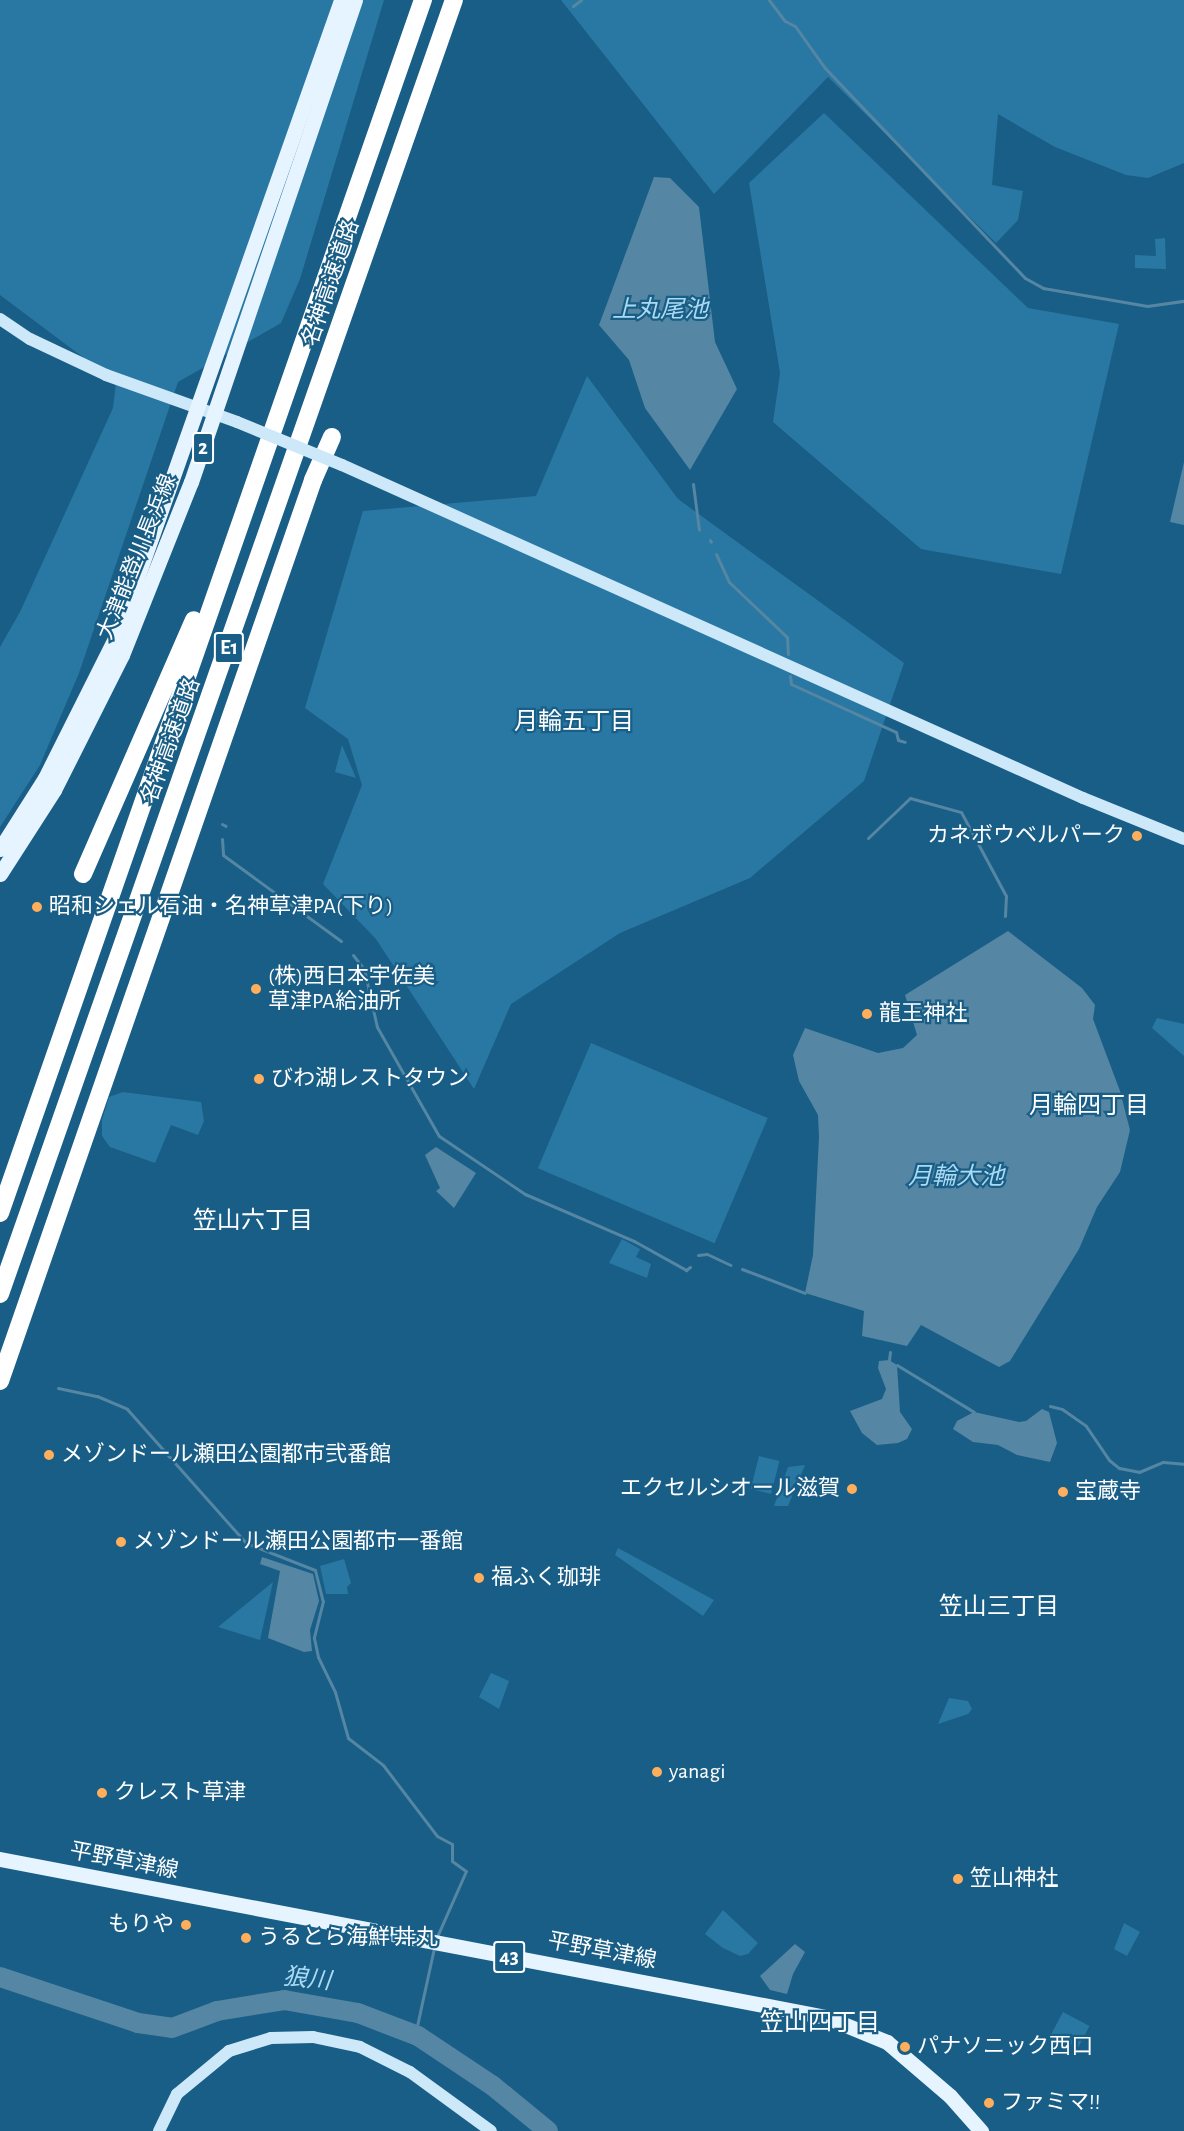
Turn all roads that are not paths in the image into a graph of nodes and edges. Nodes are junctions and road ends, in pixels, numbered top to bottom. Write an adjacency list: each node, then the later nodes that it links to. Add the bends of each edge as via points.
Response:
1 (341, 0): 6 (main road, 大津能登川長浜線 / 2)
2 (355, 0): 6 (main road, 大津能登川長浜線 / 2)
3 (423, 0): 8 (highway, 名神高速道路 / E1)
4 (454, 0): 14 (highway, 名神高速道路 / E1)
5 (0, 319): 6 (street, via 30,339 106,375)
6 (207, 410): 9 (street, bridge, via 342,465 1083,798); 10 (main road, 大津能登川長浜線 / 2, via 91,692 45,778); 11 (main road, 大津能登川長浜線 / 2, via 191,482 100,702 54,790)
7 (332, 437): 15 (highway)
8 (244, 509): 12 (highway); 13 (highway, 名神高速道路 / E1)
9 (1184, 839)
10 (0, 849)
11 (0, 874)
12 (83, 874)
13 (0, 1213)
14 (0, 1294)
15 (0, 1381)
16 (0, 1859): 19 (main road, 平野草津線 / 43, via 826,2017 887,2042 950,2096)
17 (159, 2131): 18 (street, via 177,2094 229,2051 271,2038 313,2037 360,2048 410,2072)
18 (491, 2131)
19 (981, 2131)

